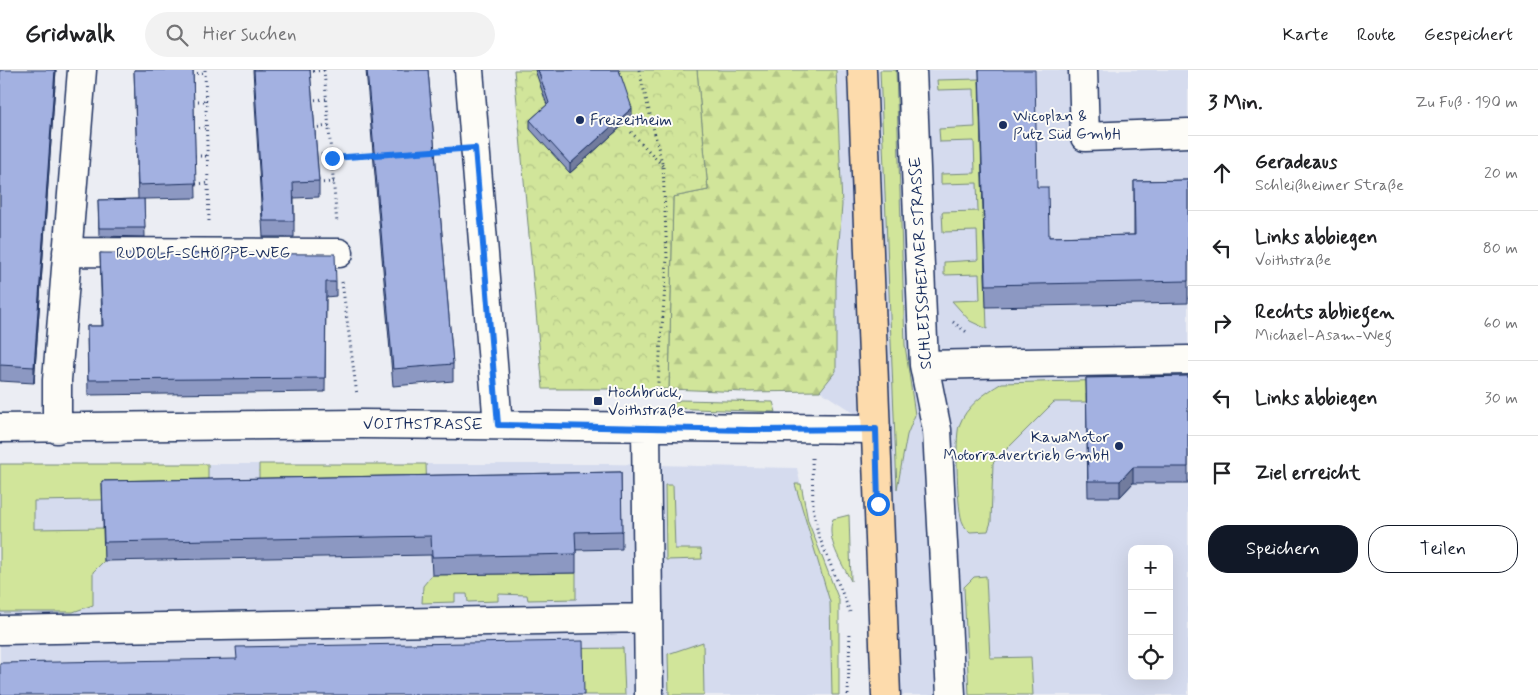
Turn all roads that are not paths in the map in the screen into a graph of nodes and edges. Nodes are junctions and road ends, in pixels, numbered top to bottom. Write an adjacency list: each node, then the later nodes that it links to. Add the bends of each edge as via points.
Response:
1 (82, 70): 7 (street)
2 (469, 70): 11 (street)
3 (862, 70): 15 (main road)
4 (912, 70): 10 (street, SCHLEISSHEIMER STRASSE)
5 (1083, 70): 6 (street, via 1085,137)
6 (1188, 133)
7 (67, 252): 8 (street, RUDOLF-SCHÖPPE-WEG); 14 (street, via 56,380)
8 (339, 253)
9 (1188, 360): 10 (street)
10 (924, 366): 20 (street, SCHLEISSHEIMER STRASSE, via 937,430)
11 (498, 425): 13 (street, VOITHSTRASSE); 14 (street, VOITHSTRASSE)
12 (0, 428): 14 (street, VOITHSTRASSE)
13 (646, 428): 15 (street, VOITHSTRASSE); 16 (street)
14 (57, 429)
15 (876, 429): 19 (main road)
16 (648, 618): 17 (street); 18 (street)
17 (0, 630)
18 (649, 695)
19 (886, 695)
20 (951, 695)

